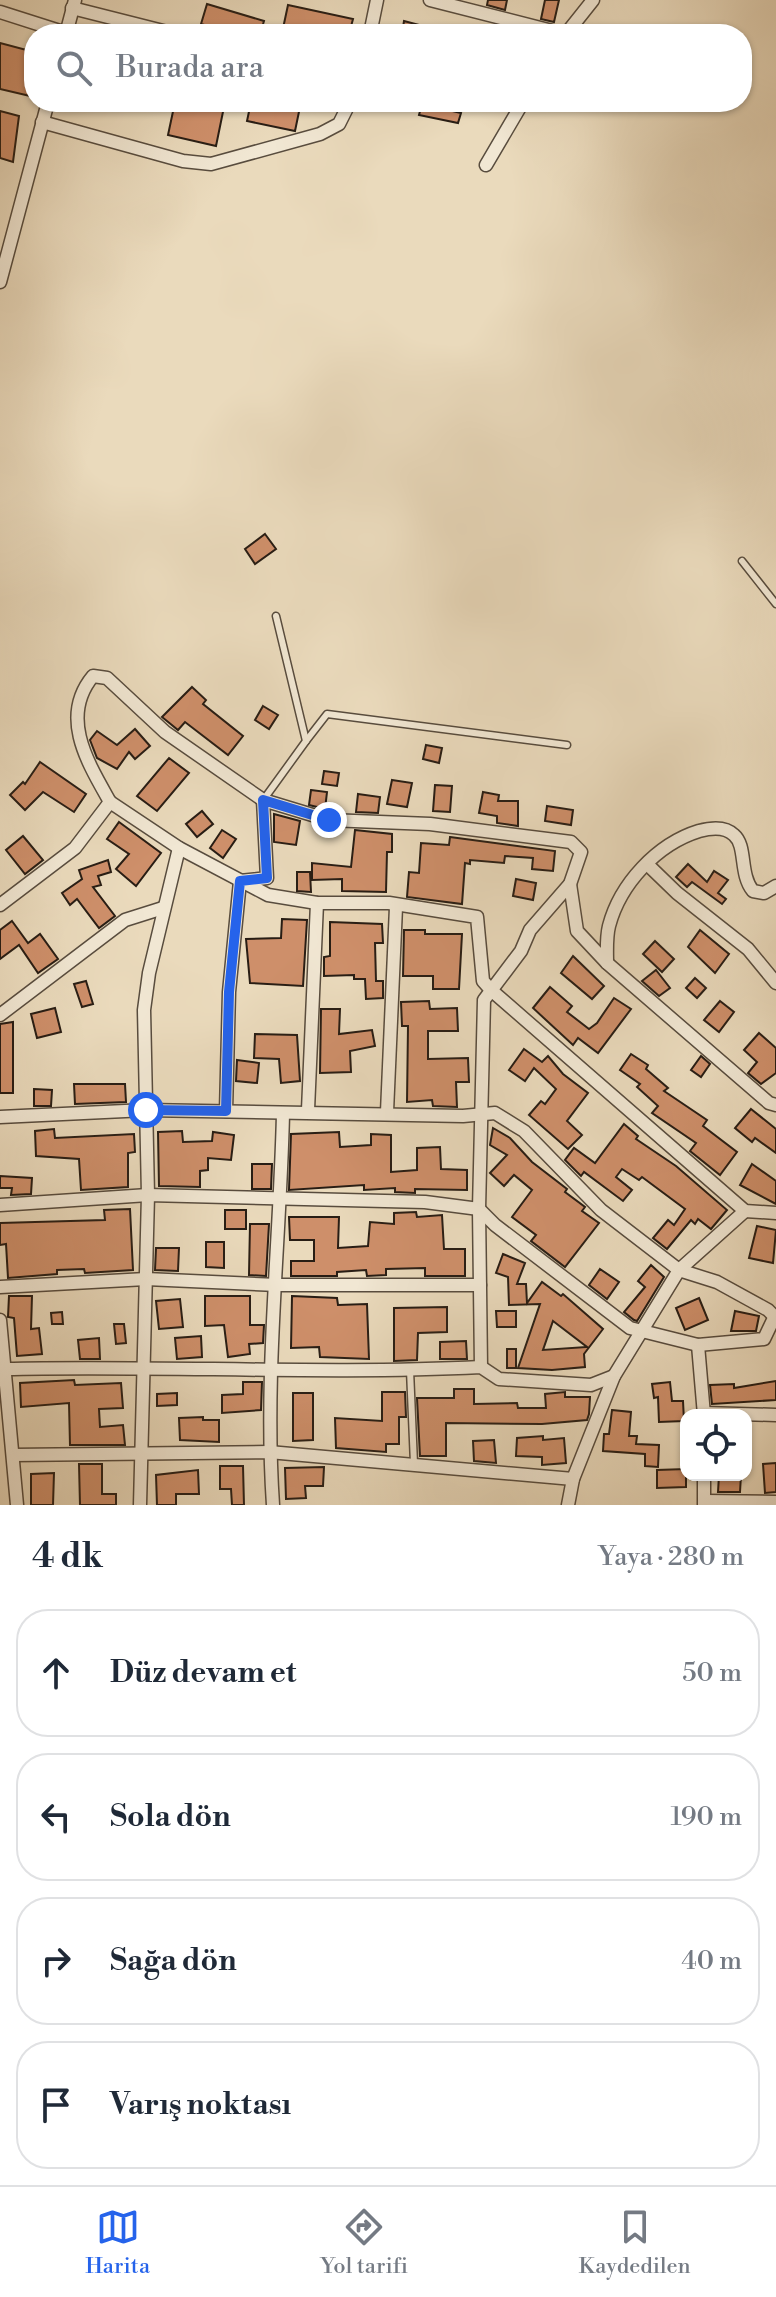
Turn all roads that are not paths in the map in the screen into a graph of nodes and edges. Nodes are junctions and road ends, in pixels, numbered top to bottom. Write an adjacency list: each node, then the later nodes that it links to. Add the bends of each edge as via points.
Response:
1 (377, 0): 9 (street)
2 (430, 0): 10 (street)
3 (593, 0): 11 (street)
4 (74, 4): 7 (street); 8 (street)
5 (0, 12): 6 (street)
6 (36, 24)
7 (69, 24)
8 (141, 24)
9 (372, 24)
10 (525, 24)
11 (573, 24)
12 (45, 112): 15 (street)
13 (345, 112): 15 (street, via 339,124 320,134 211,164)
14 (517, 112): 16 (street)
15 (42, 122): 18 (street)
16 (486, 165)
17 (0, 227): 18 (street)
18 (13, 231): 19 (street)
19 (0, 282)
20 (742, 561): 21 (lane)
21 (776, 604)
22 (276, 616): 23 (lane)
23 (306, 741): 24 (lane, via 327,714); 25 (lane)
24 (567, 745)
25 (263, 800): 26 (street, via 165,732 107,678 93,676 82,690 76,728); 29 (street, via 267,878); 30 (street, via 329,820 430,824 571,842 581,852)
26 (110, 802): 27 (street); 33 (street, via 75,848)
27 (179, 848): 29 (street); 35 (street)
28 (647, 864): 31 (street, via 685,835 722,828 739,841 742,872 753,891 764,893); 36 (street, via 620,899 608,928); 37 (street, via 748,949)
29 (240, 881): 32 (street, via 268,895); 43 (street, via 229,992)
30 (570, 884): 36 (street, via 577,931); 38 (street, via 530,930)
31 (776, 886)
32 (317, 903): 34 (street); 42 (street)
33 (0, 905)
34 (396, 907): 38 (street, via 477,917 483,981); 44 (street)
35 (163, 908): 39 (street, via 125,920); 41 (street, via 144,1010)
36 (607, 963): 40 (street)
37 (776, 983)
38 (491, 990): 46 (street, via 481,1020); 52 (street)
39 (0, 1015)
40 (776, 1105)
41 (146, 1110): 43 (street); 47 (street); 48 (street)
42 (308, 1110): 44 (street); 45 (street)
43 (226, 1111): 45 (street)
44 (387, 1112): 46 (street)
45 (283, 1114): 49 (street)
46 (481, 1115): 51 (street); 54 (street, via 495,1113 524,1131 601,1210)
47 (0, 1117)
48 (148, 1195): 49 (street); 50 (street); 55 (street)
49 (281, 1200): 51 (street, via 425,1202); 56 (street)
50 (0, 1205)
51 (479, 1209): 57 (street); 61 (street, via 603,1310 630,1328)
52 (745, 1211): 53 (street); 54 (street)
53 (776, 1212)
54 (679, 1270): 59 (street, via 717,1282); 61 (street)
55 (146, 1279): 56 (street); 58 (street); 63 (street)
56 (277, 1285): 57 (street); 67 (street)
57 (480, 1285): 64 (street)
58 (0, 1287)
59 (775, 1318): 62 (street, via 764,1339)
60 (0, 1320): 65 (street)
61 (644, 1330): 62 (street); 68 (street)
62 (698, 1345): 69 (street)
63 (144, 1366): 65 (street); 67 (street); 73 (street)
64 (481, 1367): 66 (street); 68 (street, via 499,1379 591,1385)
65 (5, 1369): 70 (street)
66 (410, 1370): 67 (street); 76 (lane)
67 (271, 1372): 74 (street)
68 (614, 1376): 77 (street)
69 (704, 1409)
70 (5, 1411): 75 (street)
71 (752, 1415): 72 (street)
72 (776, 1415)
73 (142, 1451): 74 (street); 75 (street); 82 (street)
74 (269, 1452): 76 (street); 83 (street)
75 (13, 1455): 81 (street)
76 (414, 1464): 77 (street)
77 (573, 1479): 84 (street)
78 (704, 1481): 80 (street)
79 (776, 1502): 80 (street)
80 (704, 1503)
81 (17, 1505)
82 (140, 1505)
83 (273, 1505)
84 (568, 1505)

